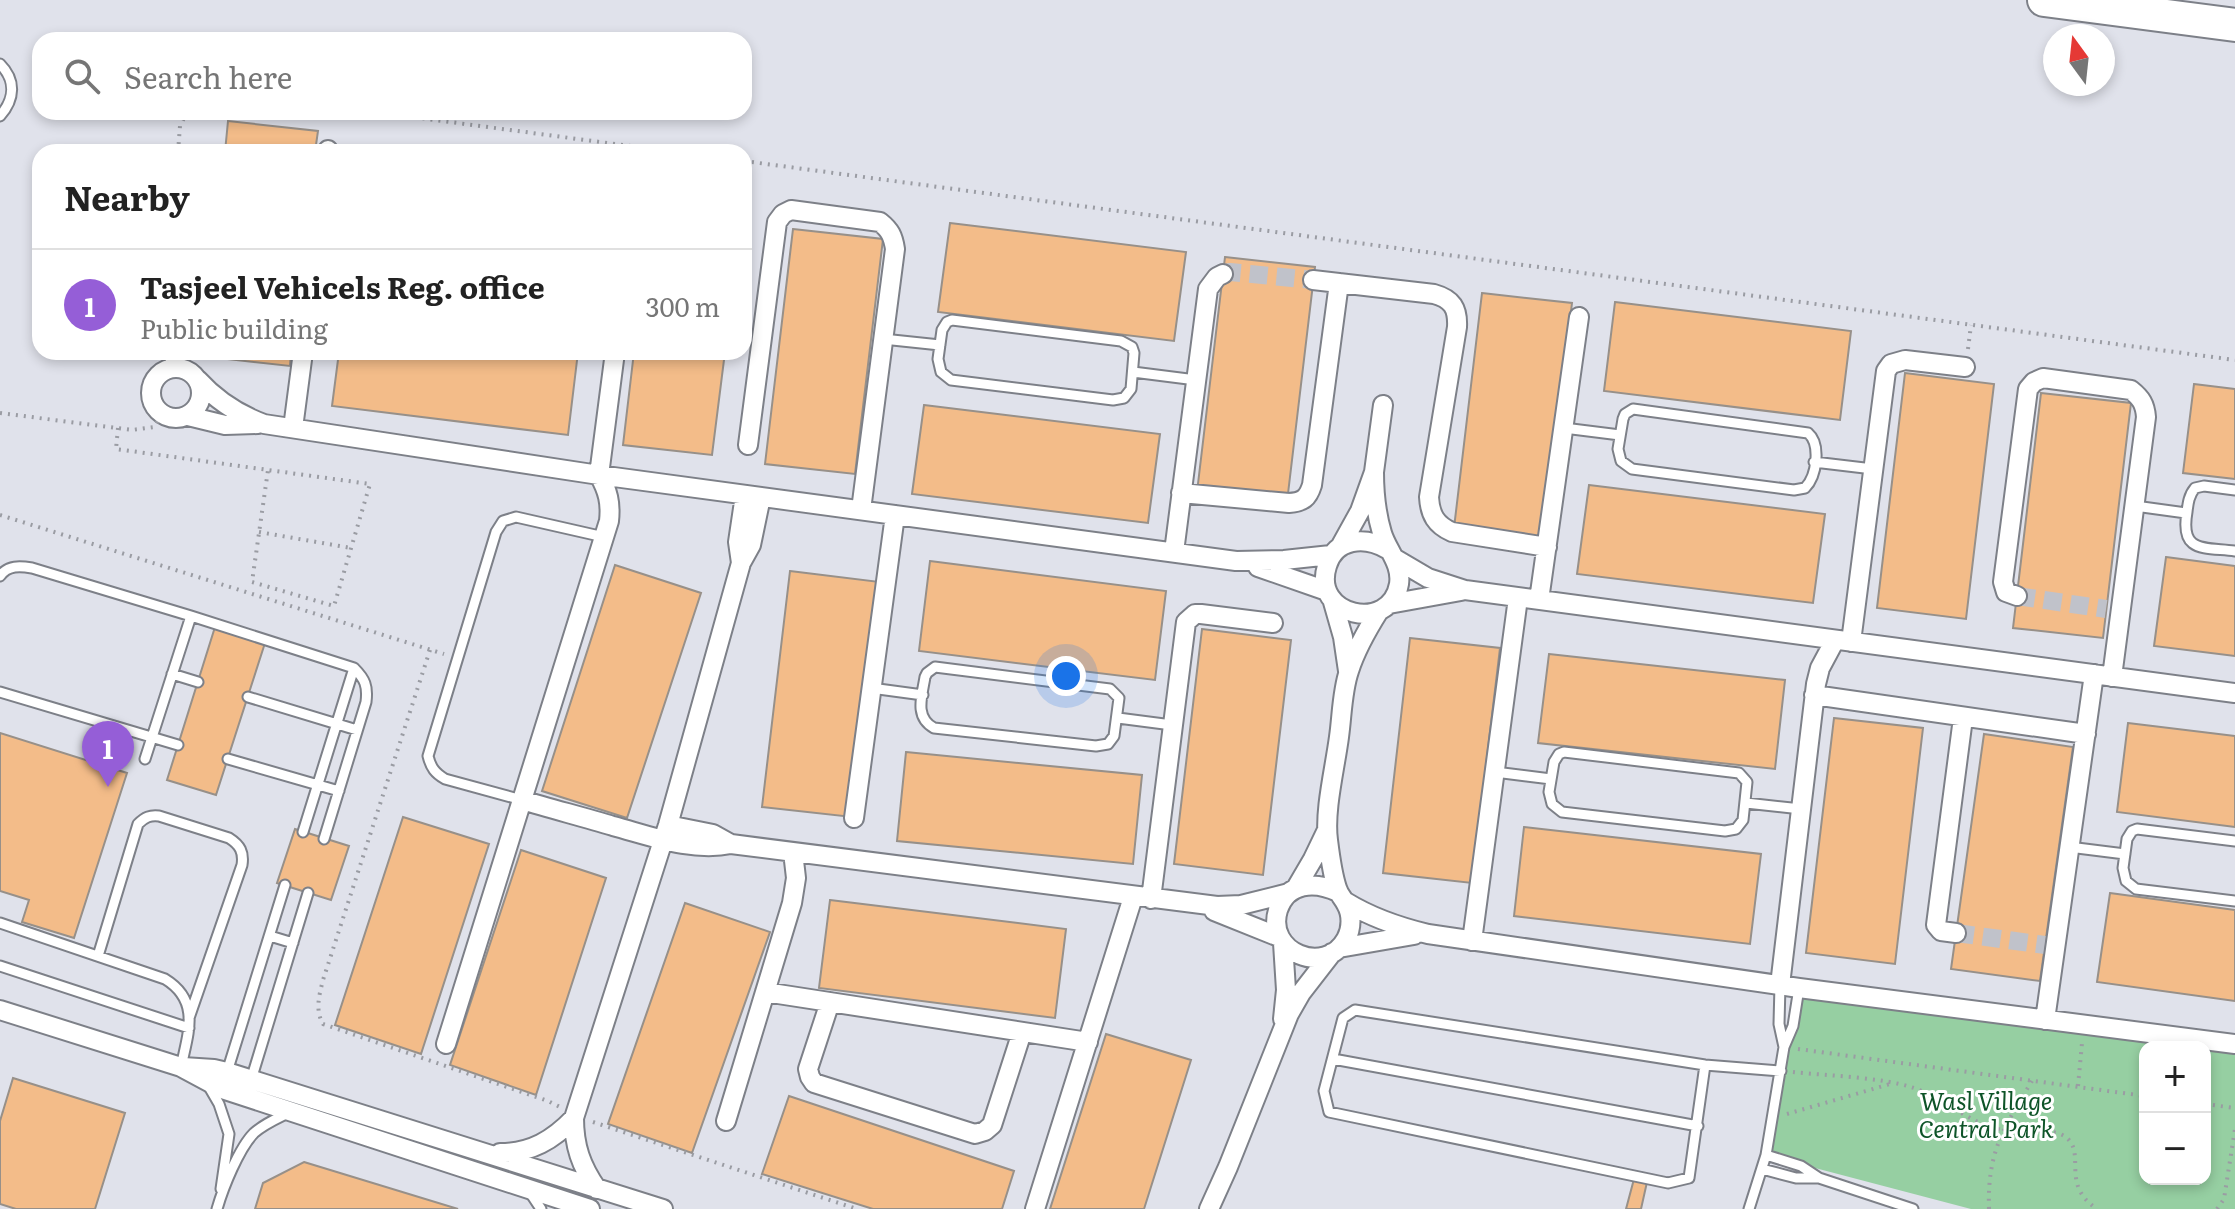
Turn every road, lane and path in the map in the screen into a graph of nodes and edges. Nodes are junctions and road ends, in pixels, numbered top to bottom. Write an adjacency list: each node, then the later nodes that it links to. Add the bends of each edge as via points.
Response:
1 (2044, 0): 2 (highway)
2 (2235, 25)
3 (0, 64): 4 (lane, via 12,90)
4 (0, 116)
5 (183, 120): 7 (path)
6 (435, 120): 8 (path)
7 (179, 144)
8 (615, 144)
9 (752, 162): 19 (path)
10 (1223, 274): 23 (street, via 1208,289)
11 (1313, 280): 12 (street)
12 (1339, 283): 40 (street, via 1309,495 1289,503); 49 (street, via 1434,294 1454,305 1458,315 1429,497 1434,519 1452,532)
13 (1579, 317): 31 (street)
14 (883, 339): 15 (lane); 33 (street, via 895,249 888,229 869,219 801,210 783,214 775,231); 43 (street)
15 (940, 345): 21 (lane, via 944,325 957,320 1121,341 1132,347); 21 (lane, via 938,366 951,380 1119,400 1129,394)
16 (170, 360): 22 (street); 26 (street, via 151,393)
17 (302, 360): 30 (street)
18 (614, 360): 38 (street)
19 (2235, 360)
20 (1965, 367): 35 (street, via 1905,360 1891,364)
21 (1133, 372): 23 (lane)
22 (198, 380): 27 (street, via 201,400); 28 (street, via 227,407)
23 (1196, 380): 40 (street)
24 (1383, 405): 37 (street)
25 (0, 413): 29 (path)
26 (162, 414): 27 (street); 29 (path, via 154,427)
27 (188, 416): 28 (street, via 225,425)
28 (264, 424): 30 (street)
29 (118, 428): 36 (path, via 116,449)
30 (293, 428): 38 (street)
31 (1564, 428): 32 (lane); 49 (street)
32 (1620, 435): 34 (lane, via 1625,414 1633,409 1802,431 1815,442); 34 (lane, via 1621,461 1632,469 1800,490 1810,484)
33 (748, 445)
34 (1814, 462): 35 (lane)
35 (1873, 469): 67 (street)
36 (268, 470): 47 (path); 50 (path, via 370,484)
37 (1374, 472): 51 (street, via 1360,511); 54 (street, via 1377,511)
38 (599, 475): 41 (street); 48 (street, via 611,505)
39 (2235, 490): 44 (lane, via 2195,488)
40 (1181, 493): 53 (street)
41 (753, 496): 43 (street); 101 (street, via 738,542 741,563)
42 (2135, 506): 44 (lane); 59 (street, via 2146,417 2140,396 2120,387 2052,378 2034,382 2026,398 2003,582 2006,592); 73 (street)
43 (861, 510): 46 (street)
44 (2186, 513): 52 (lane, via 2185,532 2192,543)
45 (0, 515): 65 (path)
46 (895, 515): 53 (street); 75 (street)
47 (259, 532): 50 (path); 62 (path, via 252,582)
48 (604, 537): 69 (lane, via 516,517 503,521); 95 (street)
49 (1547, 547): 61 (street)
50 (351, 548): 62 (path)
51 (1336, 551): 54 (street, via 1364,540); 55 (street); 58 (street, via 1326,567)
52 (2235, 551)
53 (1174, 552): 55 (street)
54 (1390, 554): 57 (street, via 1428,578); 63 (street, via 1399,582)
55 (1236, 561): 58 (street)
56 (0, 576): 64 (lane, via 16,566 32,568)
57 (1465, 590): 60 (street); 63 (street)
58 (1330, 596): 63 (street, via 1355,614); 71 (street)
59 (2017, 596)
60 (1518, 598): 61 (street); 91 (street)
61 (1539, 600): 67 (street)
62 (334, 606): 65 (path)
63 (1384, 607): 71 (street)
64 (191, 616): 70 (lane); 72 (lane)
65 (331, 619): 68 (path)
66 (1273, 623): 84 (street, via 1190,617 1184,628)
67 (1843, 641): 73 (street); 79 (street, via 1820,668)
68 (430, 650): 69 (path); 152 (path, via 323,980 319,1016 323,1024 548,1101)
69 (457, 658): 95 (lane, via 428,756 430,765 445,779)
70 (354, 668): 83 (lane); 85 (lane, via 368,689)
71 (1348, 673): 99 (street)
72 (172, 674): 74 (lane); 87 (lane)
73 (2103, 675): 77 (street); 86 (street)
74 (198, 682)
75 (871, 688): 78 (lane); 98 (street)
76 (0, 692): 87 (lane)
77 (2235, 693)
78 (923, 695): 81 (lane, via 925,677 940,667 1110,689 1119,698); 81 (lane, via 924,720 934,728 1102,746 1112,741)
79 (1814, 695): 82 (street); 97 (street)
80 (248, 697): 83 (lane)
81 (1118, 718): 84 (lane)
82 (1963, 718): 86 (street); 115 (street, via 1936,925)
83 (336, 724): 85 (lane); 93 (lane)
84 (1172, 725): 111 (street)
85 (357, 730): 94 (lane)
86 (2086, 734): 104 (street)
87 (152, 737): 88 (lane); 89 (lane)
88 (178, 745)
89 (145, 759)
90 (228, 759): 93 (lane)
91 (1495, 772): 92 (lane); 119 (street)
92 (1551, 779): 96 (lane, via 1556,757 1569,752 1739,773 1747,782); 96 (lane, via 1549,798 1562,812 1731,831 1743,820)
93 (317, 785): 94 (lane); 100 (lane)
94 (339, 791): 102 (lane)
95 (522, 800): 101 (street); 135 (street)
96 (1746, 803): 97 (lane)
97 (1801, 809): 124 (street)
98 (854, 818)
99 (1327, 829): 108 (street); 110 (street)
100 (303, 832)
101 (666, 832): 105 (street, via 710,847 731,844); 152 (street)
102 (324, 839)
103 (2235, 841): 106 (lane, via 2137,829 2127,839)
104 (2069, 847): 106 (lane); 129 (street, via 2050,946)
105 (793, 852): 111 (street); 126 (street, via 792,903)
106 (2125, 854): 112 (lane, via 2123,875 2136,889)
107 (285, 885): 117 (lane)
108 (1292, 890): 110 (street, via 1324,885); 113 (street, via 1241,905); 118 (street, via 1277,914)
109 (308, 893): 120 (lane)
110 (1342, 897): 116 (street, via 1385,922); 121 (street, via 1351,926)
111 (1142, 898): 113 (street); 134 (street)
112 (2235, 901)
113 (1192, 904): 118 (street)
114 (0, 923): 122 (lane)
115 (1956, 933)
116 (1428, 934): 119 (street); 121 (street)
117 (270, 936): 120 (lane); 142 (lane)
118 (1281, 940): 121 (street, via 1305,958); 133 (street, via 1286,990)
119 (1472, 941): 124 (street)
120 (293, 943): 143 (lane)
121 (1336, 951): 133 (street, via 1301,993)
122 (98, 956): 130 (lane, via 176,986 188,1006); 130 (lane, via 144,818 159,816 236,843 242,865)
123 (0, 966): 130 (lane)
124 (1780, 985): 125 (street); 137 (lane)
125 (1799, 988): 129 (street); 137 (lane)
126 (765, 992): 127 (street); 154 (street)
127 (830, 1002): 132 (street); 132 (street, via 808,1069 814,1083 975,1134 992,1125)
128 (0, 1010): 140 (street)
129 (2045, 1020): 131 (street)
130 (189, 1023): 140 (lane)
131 (2084, 1025): 136 (street); 147 (path)
132 (1022, 1032): 134 (street)
133 (1279, 1037): 170 (street)
134 (1088, 1042): 169 (street)
135 (446, 1044)
136 (2235, 1044)
137 (1784, 1047): 141 (lane); 145 (path)
138 (1333, 1059): 139 (lane, via 1343,1018 1355,1010); 155 (lane); 155 (lane, via 1324,1091 1329,1112 1668,1183 1689,1178)
139 (1705, 1065): 141 (lane); 155 (lane)
140 (181, 1067): 142 (street); 144 (street)
141 (1781, 1071): 146 (path); 153 (lane)
142 (227, 1072): 143 (street)
143 (251, 1080): 158 (street)
144 (205, 1081): 151 (street); 164 (lane, via 229,1134)
145 (2032, 1081): 147 (path); 157 (path)
146 (1894, 1083): 153 (path); 157 (path, via 1928,1093 1972,1120)
147 (2078, 1087): 148 (path)
148 (2139, 1095)
149 (2211, 1105): 150 (path)
150 (2235, 1108)
151 (292, 1112): 162 (street); 164 (lane, via 252,1134)
152 (575, 1117): 158 (street, via 543,1144 503,1154); 163 (street, via 578,1156); 168 (path)
153 (1773, 1118): 159 (lane)
154 (726, 1121)
155 (1698, 1126)
156 (2235, 1129): 175 (path, via 2224,1199)
157 (2002, 1130): 173 (path, via 1990,1174); 174 (path, via 2067,1136 2073,1144 2080,1192)
158 (482, 1151): 163 (street)
159 (1766, 1155): 160 (lane); 161 (lane)
160 (1762, 1169): 161 (lane); 171 (lane)
161 (1819, 1178): 172 (lane)
162 (526, 1189): 165 (lane); 166 (street)
163 (597, 1189): 167 (street)
164 (218, 1205)
165 (541, 1209)
166 (590, 1209)
167 (663, 1209)
168 (857, 1209)
169 (1035, 1209)
170 (1209, 1209)
171 (1749, 1209)
172 (1913, 1209)
173 (1989, 1209)
174 (2097, 1209)
175 (2217, 1209)

